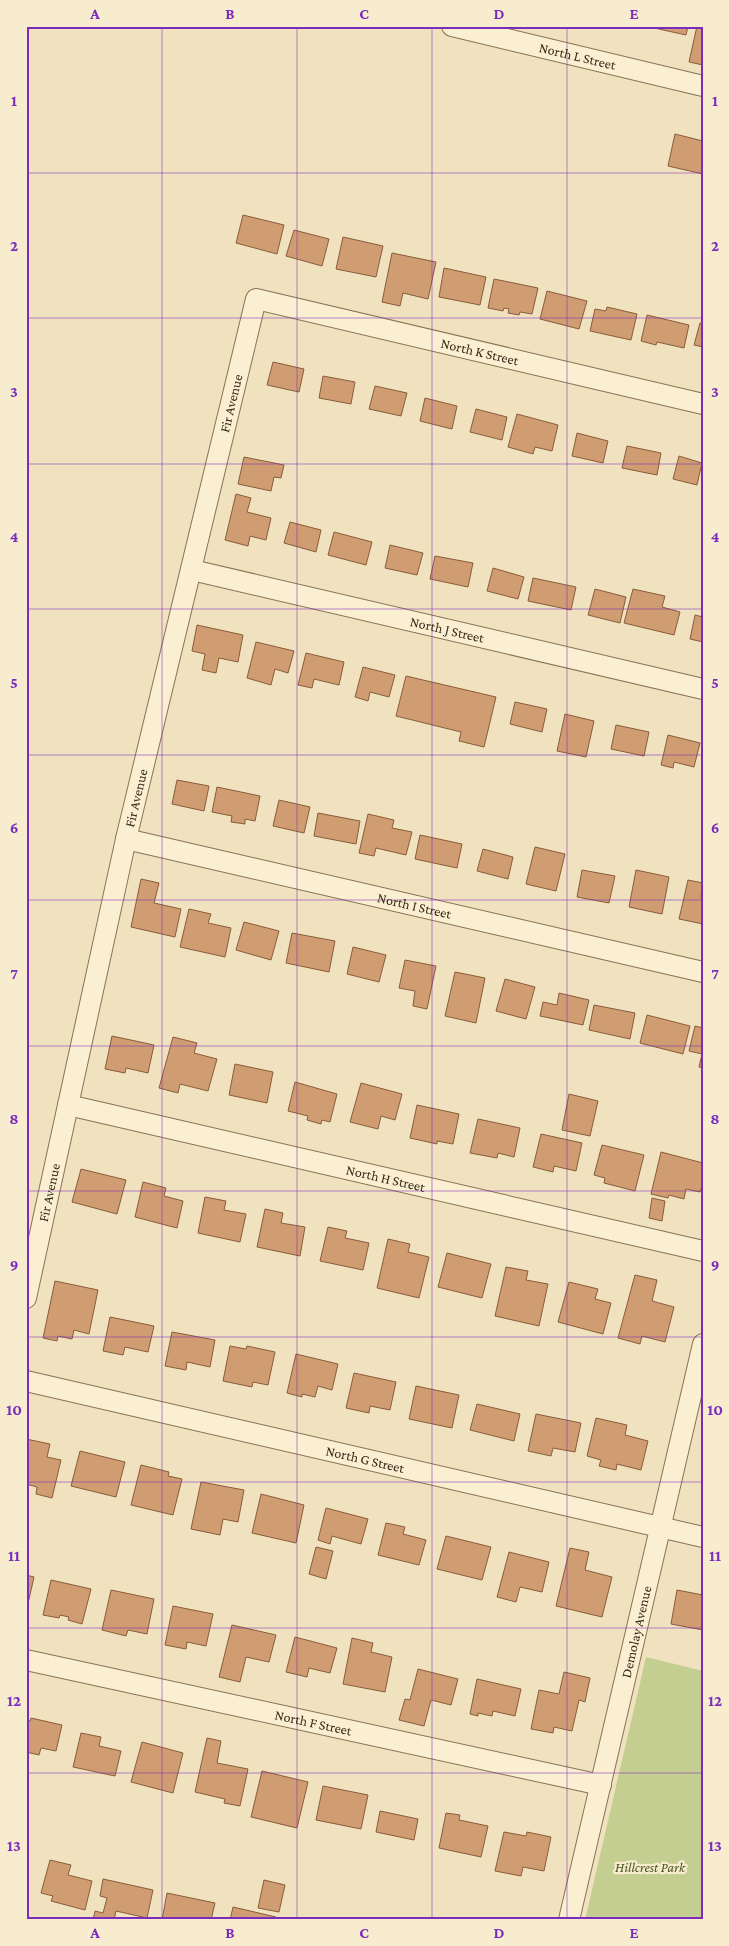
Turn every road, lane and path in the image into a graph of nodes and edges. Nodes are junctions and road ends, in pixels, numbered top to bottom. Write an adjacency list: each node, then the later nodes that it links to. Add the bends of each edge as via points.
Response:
1 (452, 26): 2 (street, North L Street)
2 (703, 86)
3 (256, 299): 4 (street, North K Street); 5 (street, Fir Avenue)
4 (703, 404)
5 (192, 570): 6 (street, North J Street); 7 (street, Fir Avenue)
6 (703, 689)
7 (126, 839): 8 (street, North I Street); 9 (street, Fir Avenue)
8 (703, 972)
9 (68, 1105): 10 (street, North H Street); 11 (street, Fir Avenue)
10 (703, 1251)
11 (26, 1298)
12 (703, 1344): 14 (street, Demolay Avenue)
13 (26, 1381): 14 (street, North G Street)
14 (661, 1526): 15 (street, North G Street); 17 (street, Demolay Avenue)
15 (703, 1536)
16 (26, 1660): 17 (street, North F Street)
17 (601, 1785): 18 (street, Demolay Avenue)
18 (569, 1920)

